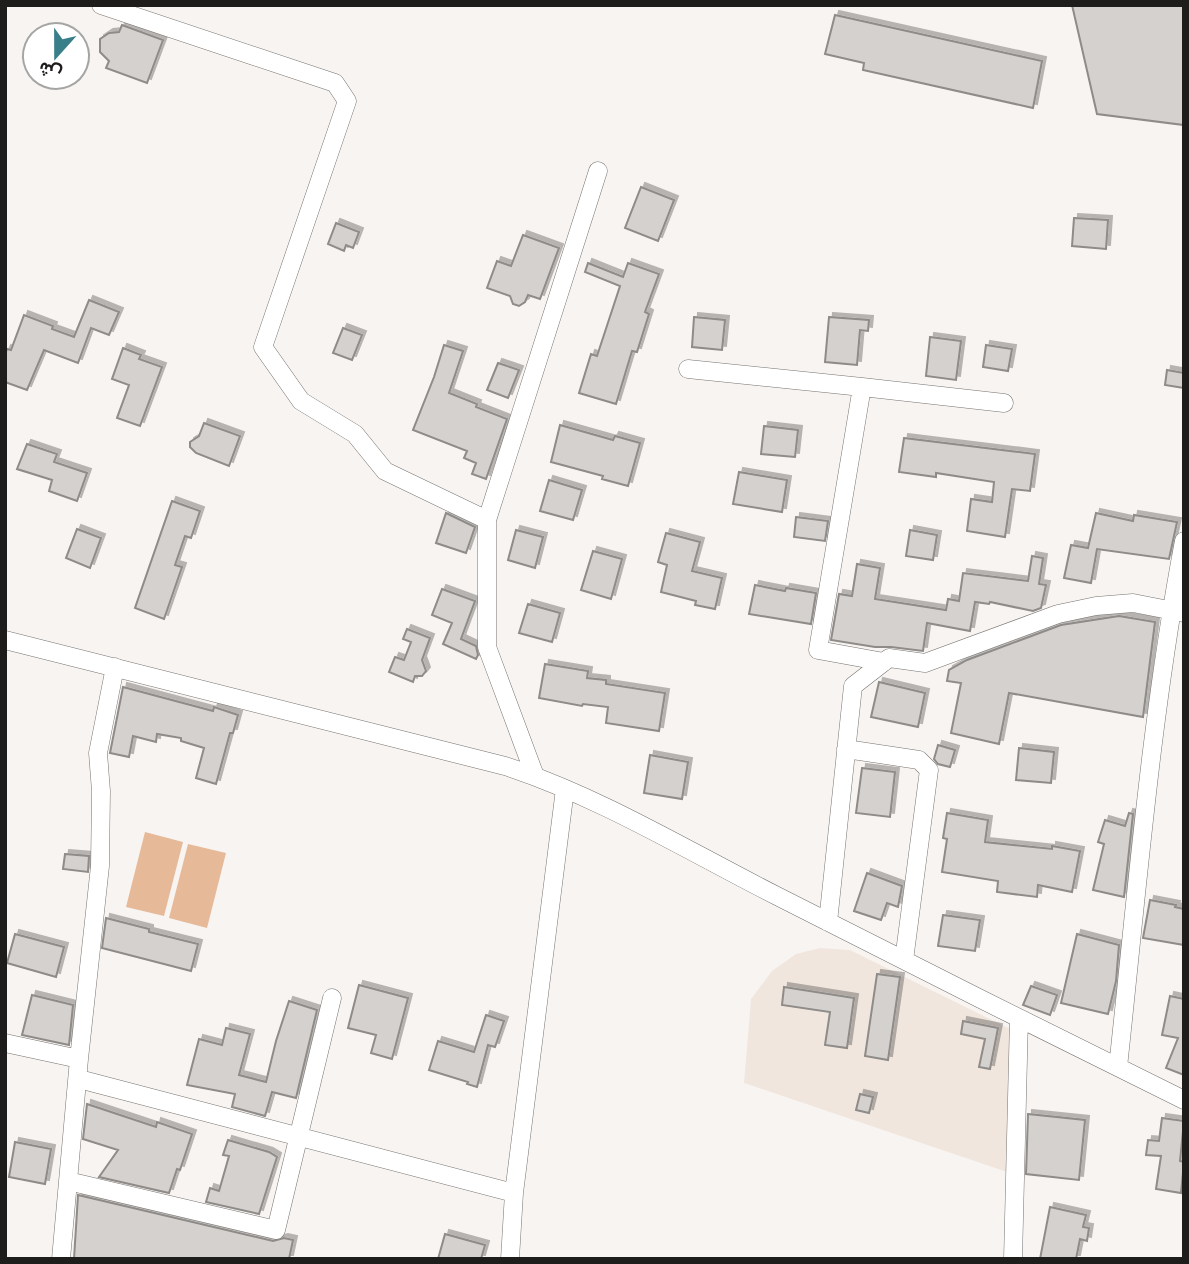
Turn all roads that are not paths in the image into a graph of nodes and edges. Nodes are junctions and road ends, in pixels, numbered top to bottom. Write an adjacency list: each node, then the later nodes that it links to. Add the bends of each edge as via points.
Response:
1 (101, 5): 6 (street, via 335,83 347,101 263,347 301,401 355,434 385,471)
2 (598, 171): 6 (street)
3 (688, 369): 4 (street)
4 (862, 387): 5 (street); 10 (street, via 818,650)
5 (1004, 403)
6 (487, 520): 13 (street, via 487,647)
7 (1184, 541): 8 (street)
8 (1177, 611): 10 (street, via 1133,603 1096,606 1058,614 925,663 889,658); 21 (street, via 1157,712)
9 (5, 640): 11 (street)
10 (884, 662): 12 (street, via 853,686)
11 (115, 667): 13 (street); 20 (street, via 98,753 100,866)
12 (846, 749): 15 (street); 16 (street, via 919,760 929,770)
13 (535, 776): 14 (street)
14 (565, 789): 15 (street); 26 (street)
15 (828, 922): 16 (street)
16 (904, 960): 18 (street)
17 (332, 998): 24 (street)
18 (1019, 1018): 21 (street); 29 (street)
19 (5, 1043): 20 (street)
20 (79, 1059): 22 (street)
21 (1118, 1067): 23 (street)
22 (79, 1079): 24 (street); 25 (street)
23 (1184, 1100)
24 (298, 1135): 25 (street, via 276,1230); 26 (street)
25 (68, 1181): 27 (street)
26 (514, 1193): 28 (street)
27 (61, 1259)
28 (510, 1259)
29 (1013, 1259)

